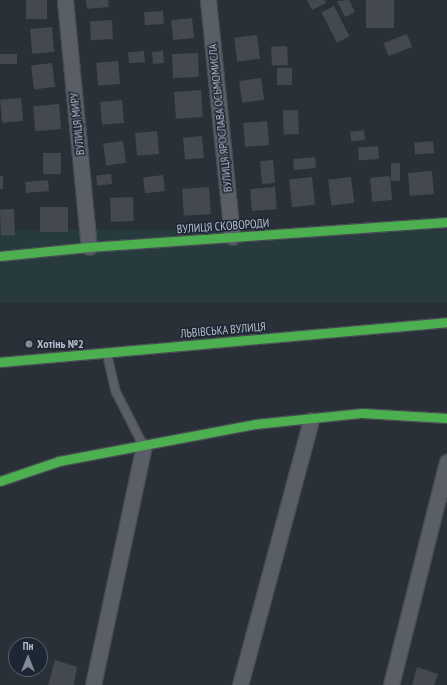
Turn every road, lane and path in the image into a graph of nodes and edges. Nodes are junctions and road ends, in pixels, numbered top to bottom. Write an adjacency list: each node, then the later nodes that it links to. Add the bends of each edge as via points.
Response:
1 (65, 0): 5 (street, ВУЛИЦЯ МИРУ)
2 (208, 0): 4 (street, ВУЛИЦЯ ЯРОСЛАВА ОСЬМОМИСЛА)
3 (447, 222): 4 (street, ВУЛИЦЯ СКОВОРОДИ)
4 (232, 237): 5 (street, ВУЛИЦЯ СКОВОРОДИ)
5 (89, 247): 6 (street, ВУЛИЦЯ СКОВОРОДИ)
6 (0, 256)
7 (447, 322): 8 (street, ЛЬВІВСЬКА ВУЛИЦЯ)
8 (106, 351): 9 (street, ЛЬВІВСЬКА ВУЛИЦЯ); 12 (lane, via 116,392)
9 (0, 362)
10 (447, 418): 11 (street, via 362,414)
11 (311, 420): 12 (street, via 255,424); 16 (street)
12 (144, 446): 14 (street, via 59,461); 15 (street)
13 (447, 462): 17 (street)
14 (0, 480)
15 (93, 685)
16 (240, 685)
17 (391, 685)

